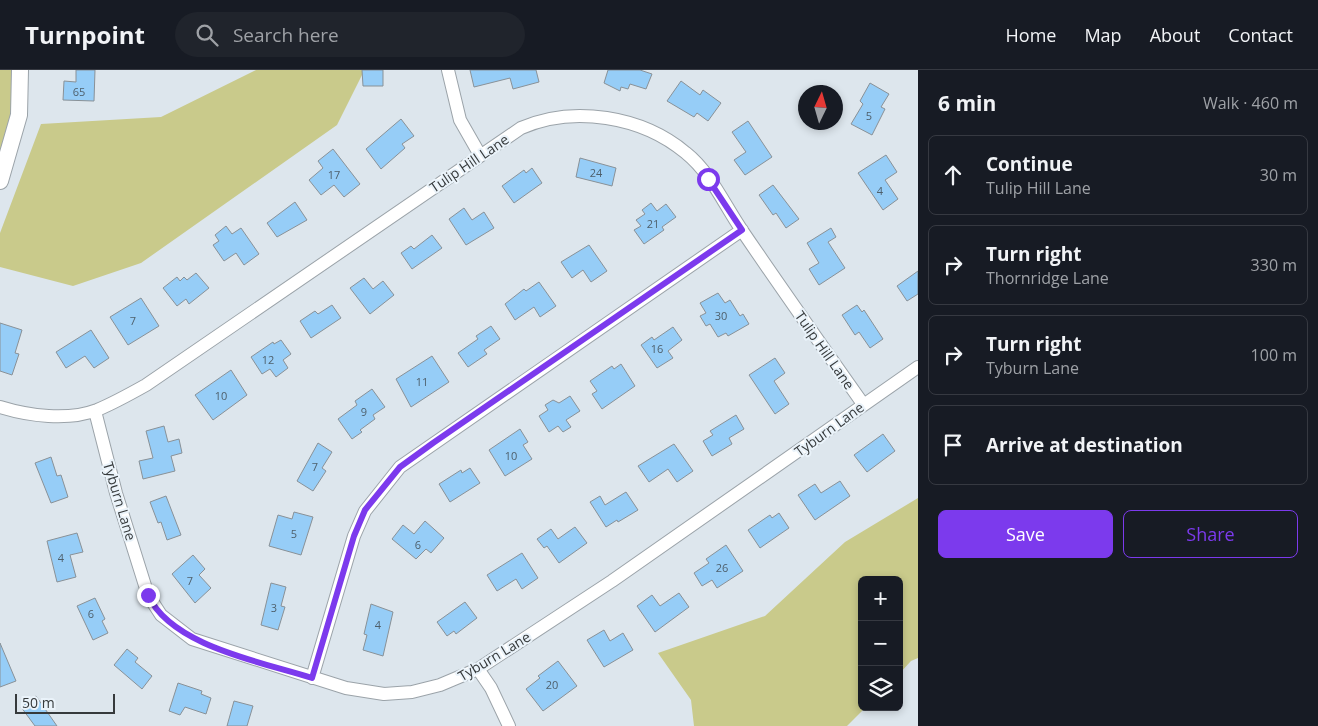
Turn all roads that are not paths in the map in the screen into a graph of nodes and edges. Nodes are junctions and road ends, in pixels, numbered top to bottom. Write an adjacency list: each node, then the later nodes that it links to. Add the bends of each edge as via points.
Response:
1 (20, 70): 4 (street, via 19,115)
2 (448, 70): 3 (street, via 460,120)
3 (480, 155): 5 (street, Tulip Hill Lane, via 535,121 592,116 634,125 658,134 688,154 703,170); 9 (street, Tulip Hill Lane, via 146,385)
4 (0, 182)
5 (742, 230): 7 (street, Tulip Hill Lane); 11 (street, via 400,467 365,510 354,536)
6 (918, 367): 7 (street, Tyburn Lane)
7 (863, 404): 10 (street, Tyburn Lane, via 620,576)
8 (0, 407): 9 (street, Tulip Hill Lane, via 42,415)
9 (95, 411): 11 (street, Tyburn Lane, via 116,493 148,595 161,615 192,638)
10 (478, 669): 11 (street, Tyburn Lane, via 440,685 384,694 357,691); 12 (street)
11 (312, 678)
12 (509, 726)

